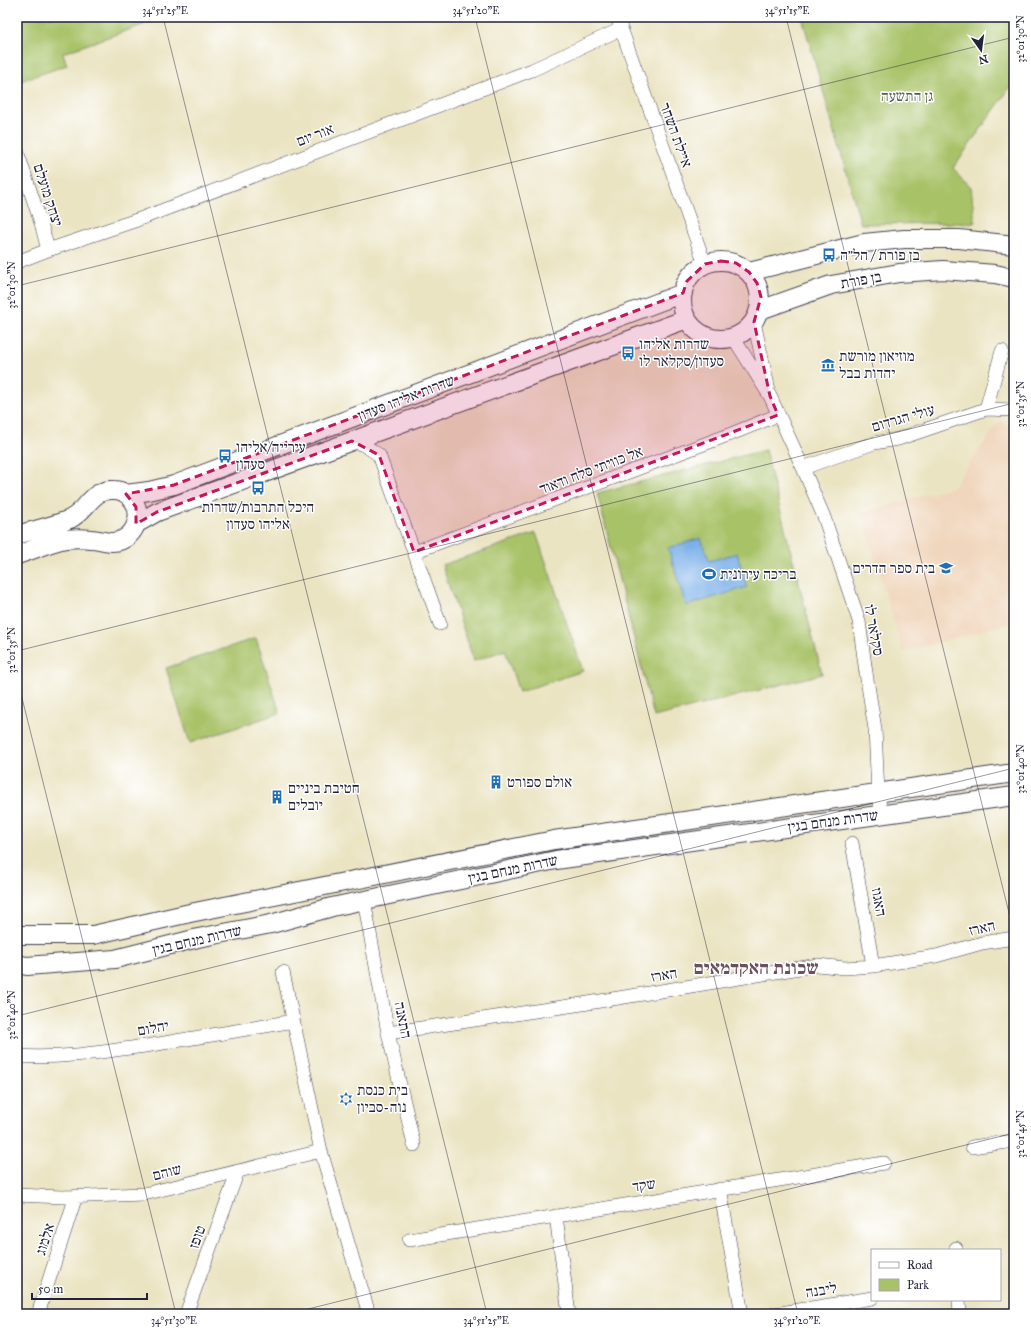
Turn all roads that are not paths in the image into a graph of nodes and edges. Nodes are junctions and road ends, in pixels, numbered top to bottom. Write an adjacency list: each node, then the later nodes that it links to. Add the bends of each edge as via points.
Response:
1 (619, 23): 4 (street, אור יום, via 525,73 144,217); 6 (street, איילת השחר)
2 (17, 151): 4 (street, יצחק מועלם)
3 (1014, 245): 7 (street, via 959,239 904,239 864,243)
4 (48, 250): 5 (street, אור יום)
5 (17, 262)
6 (705, 264): 7 (street, via 721,261 736,263); 9 (street, via 687,281)
7 (750, 272): 10 (street, via 761,297)
8 (1014, 278): 10 (street, בן פורת, via 943,270 899,273 831,285)
9 (683, 293): 11 (street, via 682,306); 20 (street, שדרות אליהו סעדון, via 174,485)
10 (757, 316): 12 (street, via 745,332); 14 (street, סקלאר לו)
11 (687, 319): 12 (street, via 695,330 707,336); 18 (street, שדרות אליהו סעדון)
12 (733, 338): 14 (street, סקלאר לו)
13 (1002, 351): 15 (street)
14 (770, 396): 17 (street, סקלאר לו)
15 (986, 409): 16 (street, עולי הגרדום); 19 (street, עולי הגרדום, via 898,439 874,443)
16 (1014, 410)
17 (778, 415): 19 (street, סקלאר לו); 23 (street, אל כוויתי סלח ודאוד)
18 (352, 441): 21 (street, שדרות אליהו סעדון, via 157,512); 23 (street, via 379,455)
19 (803, 468): 27 (street, סקלאר לו, via 824,517 859,621 875,729)
20 (126, 494): 21 (street, via 136,507); 22 (street, שדרות אליהו סעדון, via 114,490 102,491 71,518)
21 (136, 524): 24 (street, שדרות אליהו סעדון, via 129,535 117,541 67,539)
22 (17, 535)
23 (414, 552): 25 (street)
24 (17, 555)
25 (440, 624)
26 (1014, 773): 27 (street, שדרות מנחם בגין)
27 (878, 793): 29 (street, סקלאר לו); 32 (street, שדרות מנחם בגין, via 554,840 190,913 94,935)
28 (1014, 796): 29 (street, שדרות מנחם בגין)
29 (881, 814): 31 (street, שדרות מנחם בגין, via 556,860)
30 (852, 842): 35 (street, האגוז)
31 (364, 900): 34 (street, שדרות מנחם בגין, via 115,959 27,966); 38 (street, התאנה)
32 (17, 935)
33 (1014, 938): 35 (street, הארז, via 982,943 936,956)
34 (17, 964)
35 (874, 966): 38 (street, הארז, via 818,966)
36 (283, 972): 37 (street)
37 (293, 1021): 39 (street, יהלום, via 107,1051 66,1056); 43 (street)
38 (388, 1033): 41 (street, התאנה)
39 (17, 1056)
40 (1014, 1141): 42 (street)
41 (414, 1145)
42 (972, 1147)
43 (321, 1151): 45 (street, שוהם); 55 (street)
44 (884, 1163): 46 (street, שקד)
45 (238, 1171): 48 (street, שוהם, via 144,1194); 54 (street, טופז)
46 (720, 1189): 49 (street, שקד); 57 (street)
47 (17, 1195): 48 (street, שוהם)
48 (76, 1196): 53 (street, אלמוג)
49 (556, 1216): 50 (street, שקד); 56 (street)
50 (409, 1240)
51 (871, 1298): 58 (street, ליבנה)
52 (959, 1301): 59 (street)
53 (38, 1314)
54 (186, 1314)
55 (369, 1314)
56 (569, 1314)
57 (742, 1314)
58 (775, 1314)
59 (960, 1314)

